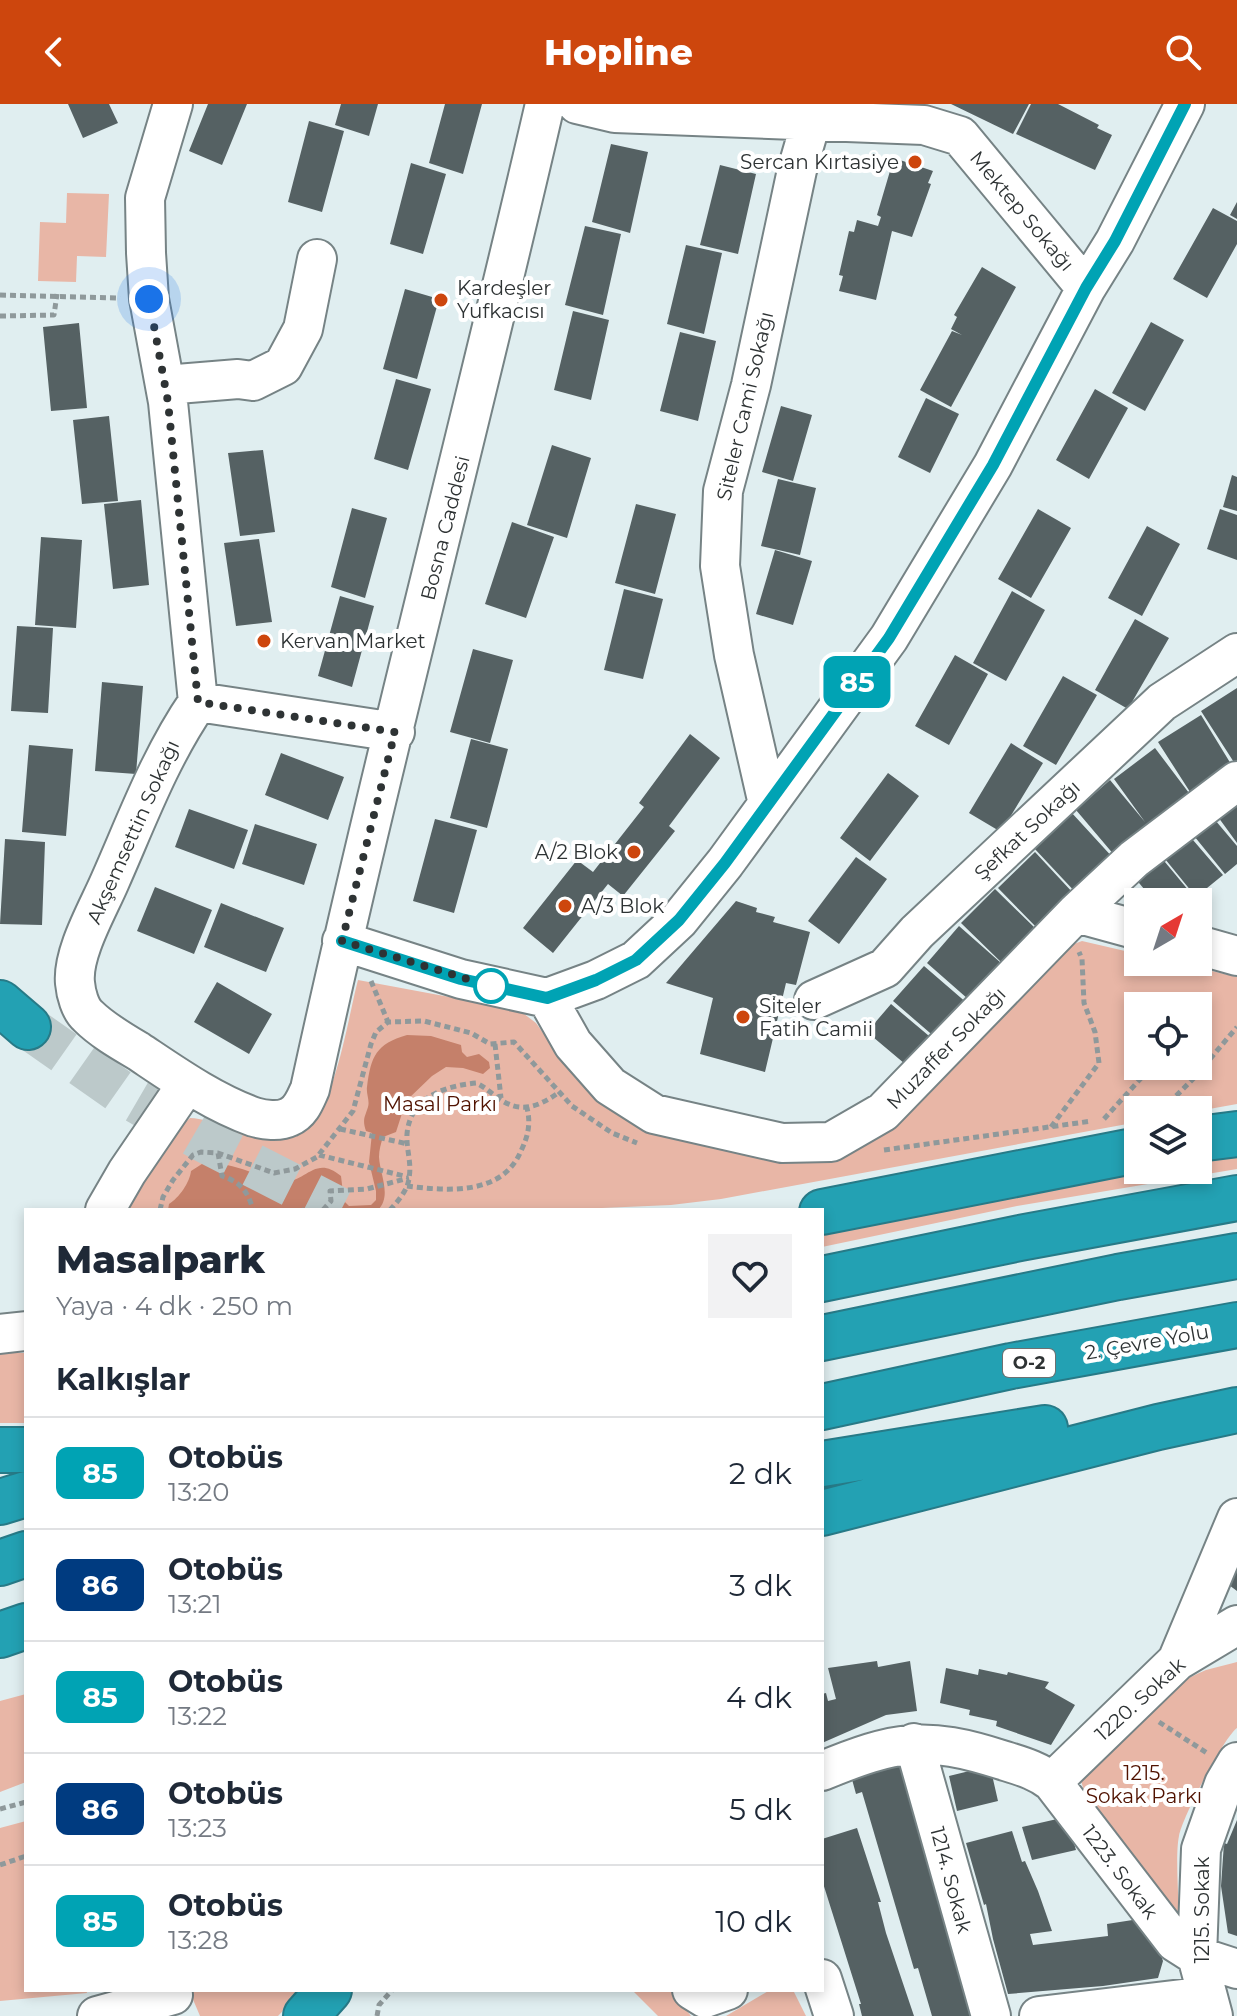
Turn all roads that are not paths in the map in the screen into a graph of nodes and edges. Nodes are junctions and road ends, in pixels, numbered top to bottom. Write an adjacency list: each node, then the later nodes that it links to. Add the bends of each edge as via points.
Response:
1 (173, 104): 8 (street, via 145,198 149,299)
2 (545, 104): 11 (street, Bosna Caddesi)
3 (577, 104): 5 (street, Mektep Sokağı, via 615,113)
4 (1185, 104): 7 (street)
5 (811, 113): 7 (street, Mektep Sokağı, via 924,125 960,136); 13 (street, Siteler Cami Sokağı, via 723,491 720,566)
6 (317, 259): 8 (street, via 303,329 283,366 253,381)
7 (1086, 288): 13 (street, via 993,465 889,638)
8 (165, 385): 10 (street)
9 (1237, 653): 20 (street, Şefkat Sokağı, via 1162,702 885,968)
10 (198, 702): 11 (street); 21 (street, Akşemsettin Sokağı, via 162,763 99,905 76,965 75,984 86,1015)
11 (395, 732): 16 (street, Bosna Caddesi)
12 (1237, 781): 14 (street, Muzaffer Sokağı, via 1134,859)
13 (768, 804): 19 (street, via 679,920 636,960)
14 (1076, 913): 15 (street); 19 (street, Muzaffer Sokağı, via 883,1112 831,1142 782,1143 654,1114 610,1086 573,1044)
15 (1124, 926)
16 (342, 941): 19 (street, via 461,979); 21 (street, Bosna Caddesi, via 303,1106 291,1117 256,1118)
17 (1212, 949): 18 (street)
18 (1237, 956)
19 (547, 998)
20 (814, 1000)
21 (187, 1084): 26 (street)
22 (1237, 1134): 23 (highway)
23 (1212, 1137)
24 (1124, 1153): 27 (highway)
25 (1237, 1198): 29 (highway)
26 (106, 1208)
27 (824, 1212)
28 (1237, 1256): 33 (highway)
29 (824, 1279)
30 (1237, 1325): 35 (highway, 2. Çevre Yolu / O-2)
31 (24, 1331): 32 (street)
32 (0, 1334)
33 (824, 1338)
34 (1237, 1392): 39 (highway)
35 (824, 1407)
36 (1237, 1410): 42 (highway)
37 (0, 1450): 38 (highway)
38 (24, 1450)
39 (824, 1464)
40 (24, 1495): 41 (highway)
41 (0, 1502)
42 (824, 1512)
43 (1237, 1518): 49 (street)
44 (24, 1555): 45 (highway)
45 (0, 1563)
46 (1237, 1625): 49 (street, 1220. Sokak)
47 (24, 1627): 48 (highway)
48 (0, 1635)
49 (1177, 1661): 53 (street, 1220. Sokak)
50 (914, 1743): 51 (street, 1223. Sokak, via 878,1748); 53 (street, 1223. Sokak, via 977,1752 1039,1772); 65 (street, 1214. Sokak)
51 (824, 1770)
52 (1233, 1776): 54 (street, 1215. Sokak, via 1201,1849)
53 (1052, 1782): 54 (street, 1223. Sokak, via 1158,1923)
54 (1197, 1956): 55 (street, 1223. Sokak); 61 (street, 1215. Sokak)
55 (1237, 1969)
56 (824, 1985): 64 (street)
57 (327, 1992): 63 (highway)
58 (695, 1992): 59 (street, via 705,1998)
59 (722, 1992)
60 (173, 1995): 62 (street)
61 (1210, 2006): 66 (street)
62 (97, 2016)
63 (306, 2016)
64 (834, 2016)
65 (991, 2016)
66 (1039, 2016)

